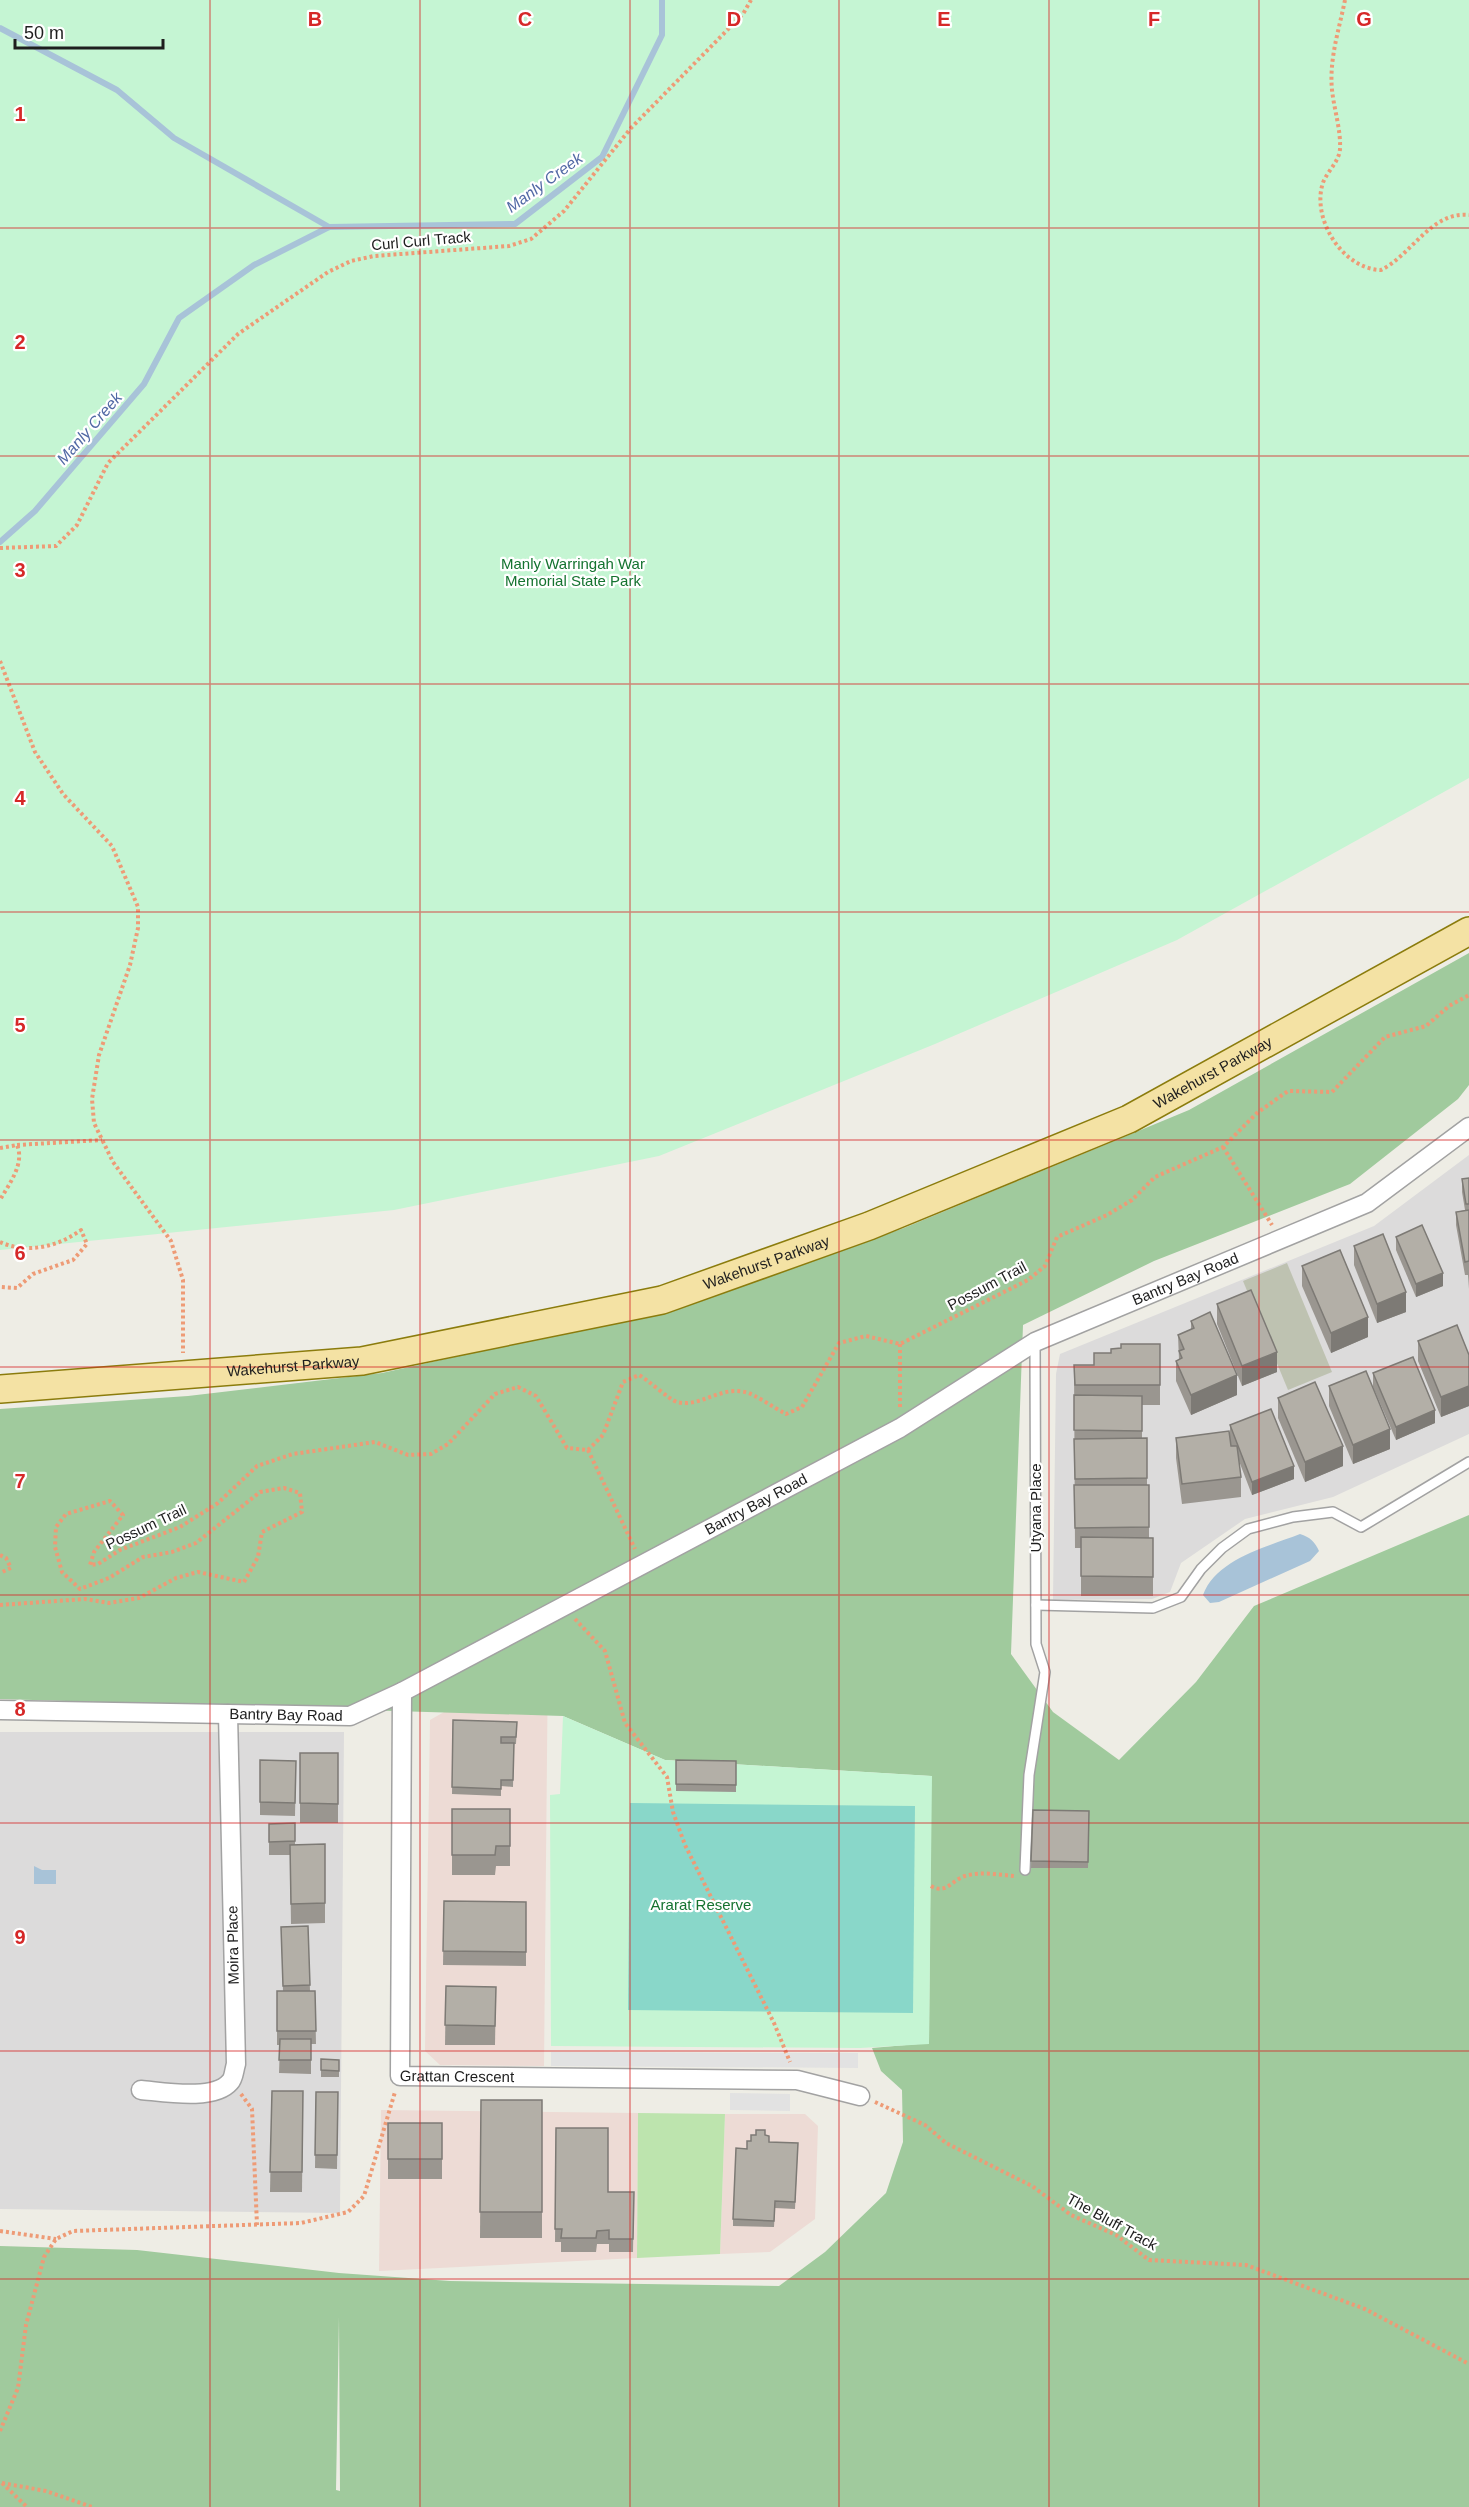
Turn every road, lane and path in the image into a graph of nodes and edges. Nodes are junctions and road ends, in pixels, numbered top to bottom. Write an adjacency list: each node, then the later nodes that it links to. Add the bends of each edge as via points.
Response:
1 (751, 0): 4 (path, Curl Curl Track, via 743,15 631,129 564,211 531,239 509,246 374,256 328,272 238,334 108,463 77,525 56,546)
2 (1345, 0): 3 (path, via 1331,68 1340,150 1322,185 1320,200 1330,237 1363,265 1381,270 1440,221 1455,213)
3 (1469, 215)
4 (0, 548)
5 (0, 661): 9 (path, via 35,752 63,794 112,846 138,907 130,965 99,1055 92,1099 94,1123)
6 (1469, 931): 19 (main road, Wakehurst Parkway, via 1129,1119 869,1226 662,1300 362,1361)
7 (1469, 995): 11 (path, Possum Trail, via 1426,1026 1385,1037 1332,1092 1288,1091 1257,1113)
8 (1469, 1127): 14 (street, Bantry Bay Road, via 1367,1203)
9 (102, 1140): 10 (path); 19 (path, via 113,1162 171,1241 183,1280)
10 (16, 1145): 12 (path); 13 (path, via 20,1152 18,1167)
11 (1223, 1147): 14 (path); 18 (path, Possum Trail, via 1155,1177 1132,1200 1057,1237 1045,1266 1028,1280)
12 (0, 1148)
13 (0, 1200)
14 (1281, 1239): 17 (street, Bantry Bay Road)
15 (0, 1242): 16 (path, via 26,1249 70,1238 81,1230 87,1244 73,1260 33,1274 17,1288)
16 (0, 1287)
17 (1035, 1342): 21 (street, Bantry Bay Road); 28 (lane, Utyana Place)
18 (900, 1344): 21 (path); 22 (path, via 866,1336 839,1343 802,1407 786,1414 745,1392 720,1392 693,1404 674,1401 639,1375 623,1382 603,1435)
19 (184, 1375): 20 (main road, Wakehurst Parkway)
20 (0, 1389)
21 (900, 1428): 25 (street, Bantry Bay Road)
22 (588, 1450): 25 (path); 27 (path, Possum Trail, via 567,1448 536,1396 518,1387 495,1394 448,1444 431,1454 408,1455 375,1442 293,1454 257,1466 218,1503 180,1527 120,1550 98,1564 90,1565 94,1552 123,1515 110,1502 66,1514 57,1527 55,1547 62,1572 80,1589 109,1578 143,1557 196,1543 260,1492 284,1488 300,1493 302,1512 262,1532 258,1557 244,1582 198,1572 176,1578 139,1598 109,1603 85,1599)
23 (1469, 1462): 28 (lane, via 1361,1527 1333,1512 1248,1529 1201,1569 1181,1597 1153,1608)
24 (0, 1555): 26 (path, via 11,1568)
25 (643, 1565): 29 (street, Bantry Bay Road)
26 (0, 1573)
27 (0, 1605)
28 (1036, 1605): 33 (lane, Utyana Place, via 1036,1644 1045,1672 1029,1775)
29 (564, 1607): 30 (street, Bantry Bay Road); 36 (path, via 605,1650 625,1724 667,1777 673,1812 686,1845 774,2023)
30 (402, 1692): 32 (street, Bantry Bay Road, via 350,1716); 35 (street, Grattan Crescent)
31 (0, 1710): 32 (street, Bantry Bay Road)
32 (228, 1714): 37 (street, Moira Place, via 236,2064)
33 (1024, 1870): 34 (path, via 1018,1876 964,1876 937,1890)
34 (931, 1886)
35 (400, 2076): 36 (street, Grattan Crescent); 40 (path, via 364,2196 348,2212 301,2223)
36 (797, 2080): 39 (street, Grattan Crescent)
37 (231, 2081): 38 (street, via 218,2091 187,2094); 40 (path, via 252,2109)
38 (141, 2090)
39 (860, 2096): 43 (path, The Bluff Track, via 925,2125 945,2143 1032,2186 1071,2215 1116,2235 1149,2260 1245,2265 1365,2309)
40 (257, 2224): 42 (path, via 73,2231)
41 (0, 2231): 42 (path)
42 (56, 2239): 44 (path, via 44,2257 26,2325 18,2388)
43 (1469, 2364)
44 (0, 2431)
45 (1, 2483): 46 (path); 47 (path, via 46,2491)
46 (27, 2507)
47 (92, 2507)

